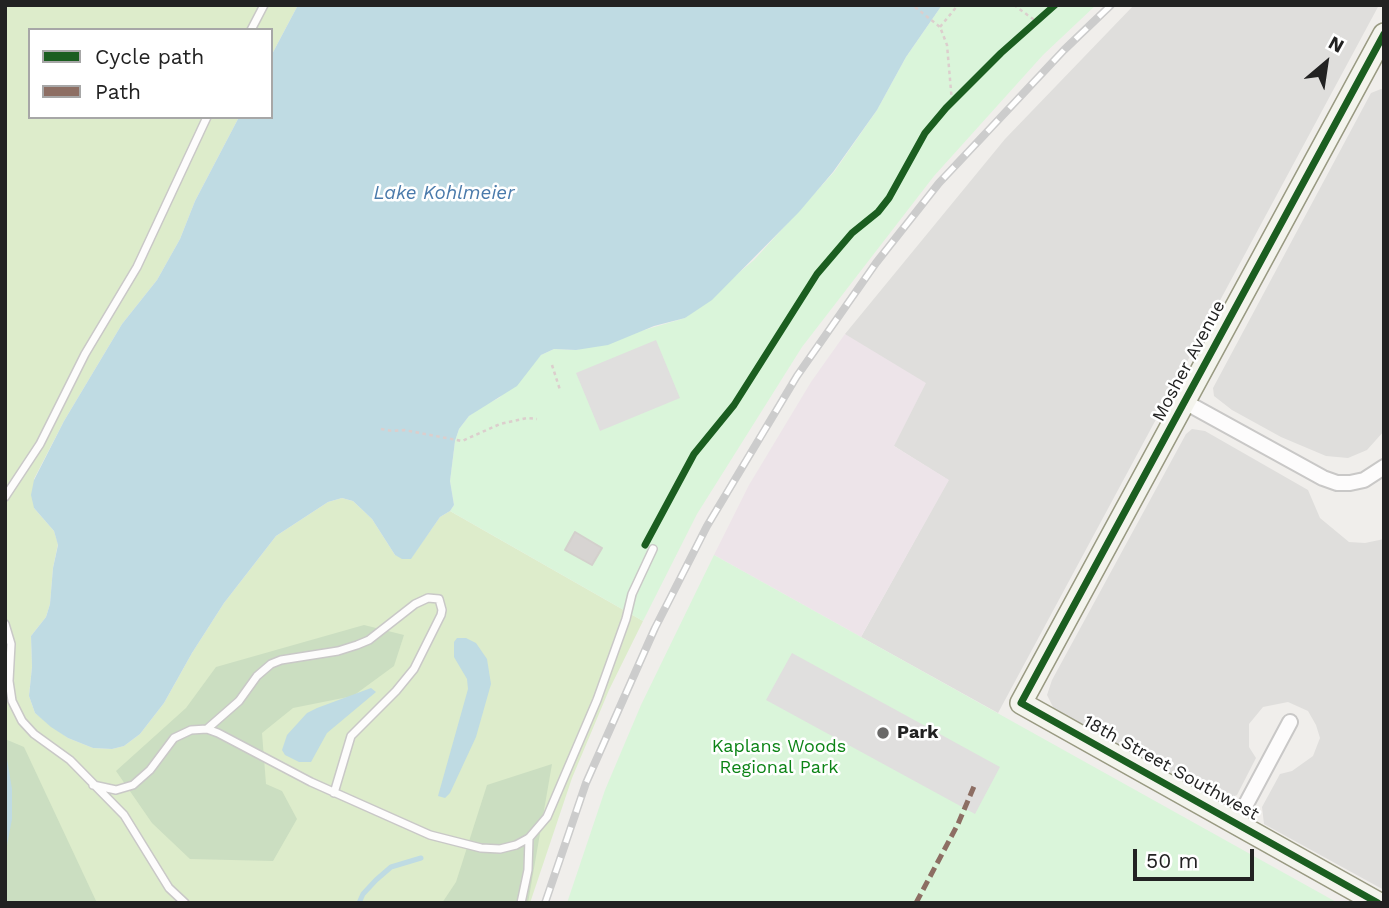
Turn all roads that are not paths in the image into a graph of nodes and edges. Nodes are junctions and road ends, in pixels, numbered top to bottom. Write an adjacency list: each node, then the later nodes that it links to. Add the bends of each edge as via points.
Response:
1 (264, 5): 2 (lane)
2 (252, 28)
3 (1384, 34): 4 (street, Mosher Avenue)
4 (1377, 65): 6 (street, Mosher Avenue)
5 (206, 119): 8 (lane, via 137,267 85,354 40,444)
6 (1185, 402): 7 (street, via 1323,478 1350,483); 11 (street, Mosher Avenue)
7 (1384, 467)
8 (5, 497)
9 (653, 549): 17 (lane, via 554,801)
10 (5, 624): 14 (lane, via 16,712 34,734 70,760)
11 (1021, 702): 16 (street, 18th Street Southwest)
12 (1290, 723): 16 (street)
13 (207, 729): 14 (lane, via 174,738 133,785 116,790); 15 (lane); 15 (lane, via 271,664 369,640 415,604 439,599 441,615 414,669 351,736)
14 (93, 785): 18 (lane, via 124,815 169,888)
15 (334, 793): 17 (lane, via 430,835 481,848 500,849)
16 (1236, 823): 20 (street, 18th Street Southwest)
17 (529, 838): 19 (lane)
18 (185, 903)
19 (521, 903)
20 (1378, 903)

